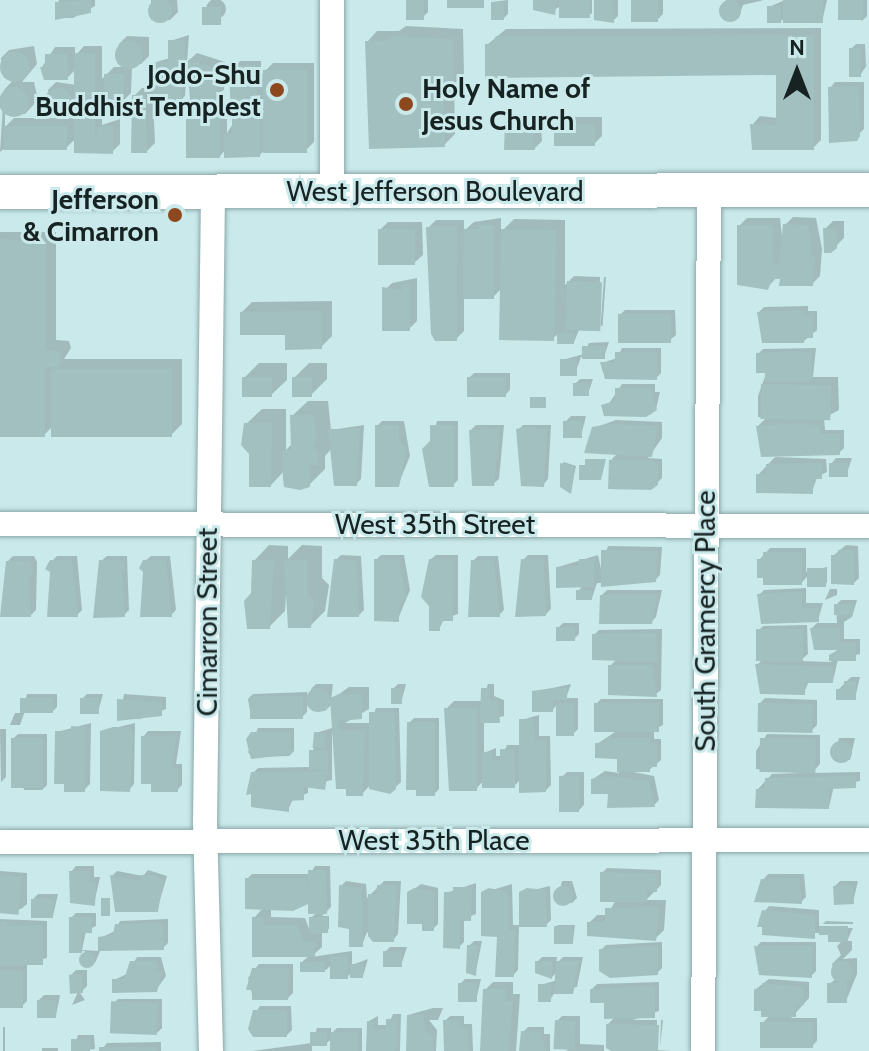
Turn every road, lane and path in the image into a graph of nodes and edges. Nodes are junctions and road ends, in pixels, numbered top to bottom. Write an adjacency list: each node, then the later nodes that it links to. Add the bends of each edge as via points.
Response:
1 (332, 0): 6 (street)
2 (709, 190): 3 (main road, West Jefferson Boulevard); 6 (main road, West Jefferson Boulevard); 7 (street, South Gramercy Place)
3 (869, 190)
4 (0, 192): 5 (main road, West Jefferson Boulevard)
5 (213, 192): 6 (main road, West Jefferson Boulevard); 9 (street, Cimarron Street)
6 (332, 192)
7 (705, 523): 9 (street, West 35th Street); 10 (street, West 35th Street); 13 (street, South Gramercy Place)
8 (0, 524): 9 (street, West 35th Street)
9 (207, 525): 11 (street, Cimarron Street)
10 (869, 526)
11 (205, 840): 13 (street, West 35th Place); 14 (street, West 35th Place); 15 (street, Cimarron Street)
12 (869, 840): 13 (street, West 35th Place)
13 (704, 841): 16 (street, South Gramercy Place)
14 (0, 842)
15 (211, 1051)
16 (703, 1051)

